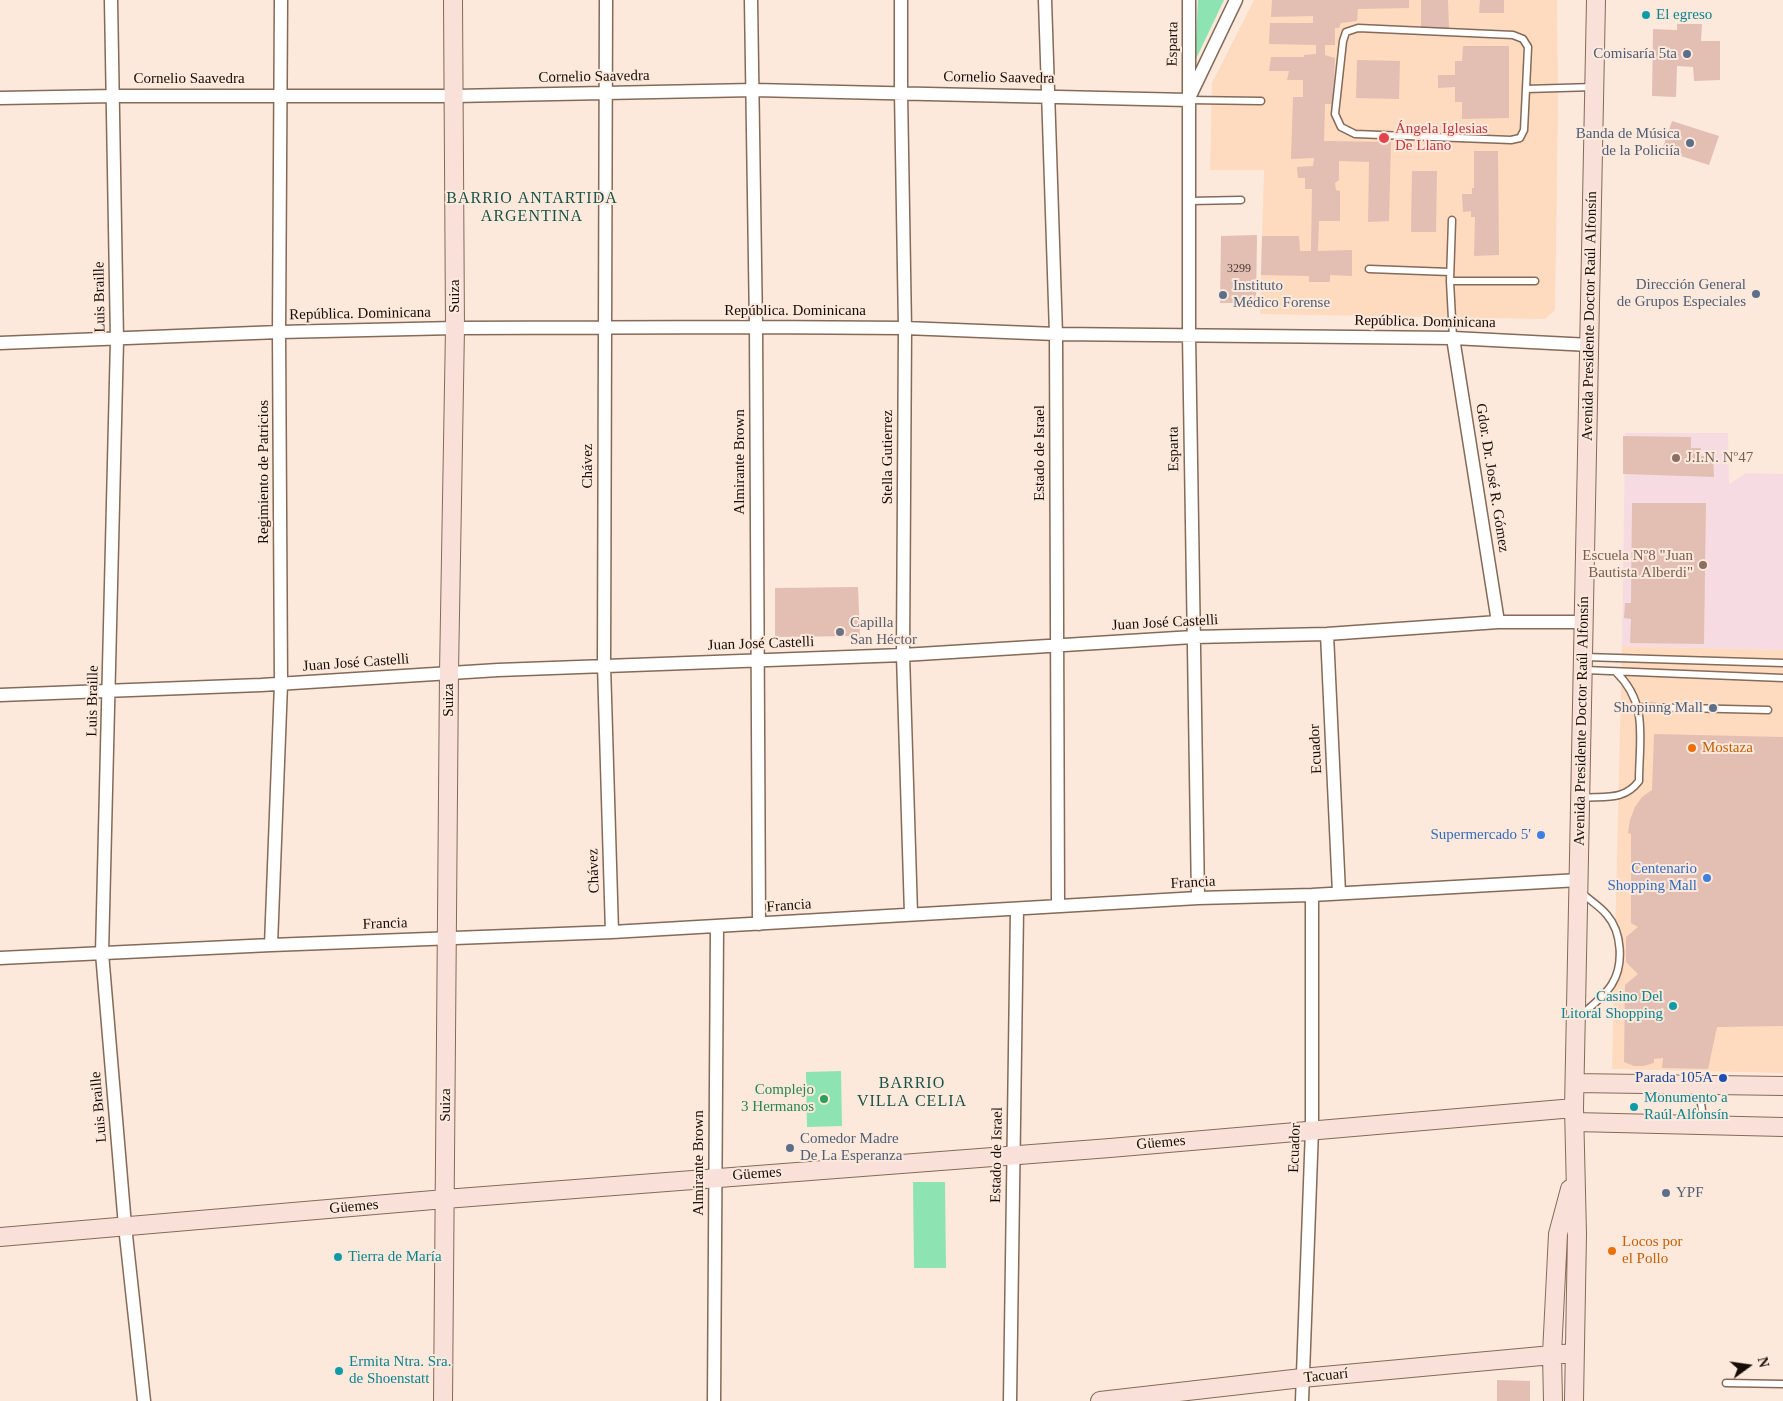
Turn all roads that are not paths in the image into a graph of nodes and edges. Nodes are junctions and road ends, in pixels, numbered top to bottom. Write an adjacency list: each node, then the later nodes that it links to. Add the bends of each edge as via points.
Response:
1 (111, 0): 18 (street, Luis Braille)
2 (281, 0): 16 (street, Regimiento de Patricios)
3 (453, 0): 19 (street, Suiza)
4 (606, 0): 15 (street, Chávez)
5 (751, 0): 13 (street, Almirante Brown)
6 (902, 0): 14 (street, Stella Gutierrez)
7 (1046, 0): 17 (street, Estado de Israel)
8 (1189, 0): 21 (street, Esparta)
9 (1236, 0): 21 (street)
10 (1596, 0): 11 (street, Avenida Presidente Doctor Raúl Alfonsín)
11 (1595, 87): 12 (lane); 40 (street, Avenida Presidente Doctor Raúl Alfonsín)
12 (1526, 89): 12 (lane, via 1528,47 1524,39 1513,35 1358,28 1346,32 1343,41 1336,114 1341,127 1355,134 1511,140 1520,138 1524,130)
13 (754, 90): 14 (street, Cornelio Saavedra); 15 (street, Cornelio Saavedra); 30 (street, Almirante Brown)
14 (900, 92): 17 (street, Cornelio Saavedra); 33 (street, Stella Gutierrez)
15 (607, 94): 19 (street, Cornelio Saavedra); 32 (street, Chávez)
16 (280, 95): 18 (street, Cornelio Saavedra); 19 (street, Cornelio Saavedra); 34 (street, Regimiento de Patricios)
17 (1047, 95): 21 (street, Cornelio Saavedra); 35 (street, Estado de Israel)
18 (114, 96): 20 (street, Cornelio Saavedra); 38 (street, Luis Braille)
19 (455, 96): 31 (street, Suiza)
20 (0, 98)
21 (1188, 100): 22 (lane); 24 (street, Esparta)
22 (1261, 101)
23 (1241, 200): 24 (lane)
24 (1190, 201): 36 (street, Esparta)
25 (1452, 220): 27 (lane)
26 (1369, 269): 27 (lane)
27 (1450, 272): 28 (lane)
28 (1450, 281): 29 (lane); 37 (lane)
29 (1535, 281)
30 (756, 327): 32 (street, República. Dominicana); 33 (street, República. Dominicana); 47 (street, Almirante Brown)
31 (455, 328): 32 (street, República. Dominicana); 34 (street, República. Dominicana); 51 (street, Suiza)
32 (604, 328): 50 (street, Chávez)
33 (905, 328): 35 (street, República. Dominicana); 46 (street, Stella Gutierrez)
34 (279, 332): 38 (street, República. Dominicana); 54 (street, Regimiento de Patricios)
35 (1056, 334): 36 (street, República. Dominicana); 45 (street, Estado de Israel)
36 (1189, 335): 37 (street, República. Dominicana); 44 (street, Esparta)
37 (1452, 338): 40 (street, República. Dominicana); 41 (street, Gdor. Dr. José R. Gómez)
38 (117, 340): 39 (street, República. Dominicana); 55 (street, Luis Braille)
39 (0, 343)
40 (1590, 345): 42 (street, Avenida Presidente Doctor Raúl Alfonsín)
41 (1498, 622): 42 (street, Juan José Castelli); 43 (street, Juan José Castelli)
42 (1584, 622): 49 (street, Avenida Presidente Doctor Raúl Alfonsín)
43 (1327, 634): 44 (street, Juan José Castelli); 61 (street, Ecuador)
44 (1194, 637): 45 (street, Juan José Castelli); 63 (street, Esparta)
45 (1058, 644): 46 (street, Juan José Castelli); 64 (street, Estado de Israel)
46 (903, 655): 47 (street, Juan José Castelli); 66 (street, Stella Gutierrez)
47 (757, 660): 50 (street, Juan José Castelli); 67 (street, Almirante Brown)
48 (1783, 663): 49 (lane)
49 (1583, 664): 52 (lane); 59 (street, Avenida Presidente Doctor Raúl Alfonsín)
50 (604, 665): 51 (street, Juan José Castelli); 69 (street, Chávez)
51 (449, 672): 54 (street, Juan José Castelli); 70 (street, Suiza)
52 (1616, 672): 53 (lane); 57 (lane, via 1628,683)
53 (1783, 678)
54 (281, 684): 55 (street, Juan José Castelli); 71 (street, Regimiento de Patricios)
55 (110, 691): 56 (street, Juan José Castelli); 72 (street, Luis Braille)
56 (0, 695)
57 (1639, 707): 58 (lane); 59 (lane, via 1639,781 1624,795)
58 (1768, 710)
59 (1581, 798): 60 (street, Avenida Presidente Doctor Raúl Alfonsín)
60 (1579, 885): 61 (street, Francia); 74 (street, Avenida Presidente Doctor Raúl Alfonsín); 74 (lane, via 1614,924 1619,956 1617,975 1611,986)
61 (1339, 893): 62 (street, Francia)
62 (1312, 895): 63 (street, Francia); 81 (street, Ecuador)
63 (1198, 898): 64 (street, Francia)
64 (1058, 906): 65 (street, Francia)
65 (1017, 910): 66 (street, Francia); 82 (street, Estado de Israel)
66 (911, 914): 67 (street, Francia)
67 (758, 924): 68 (street, Francia)
68 (718, 926): 69 (street, Francia); 84 (street, Almirante Brown)
69 (612, 932): 70 (street, Francia)
70 (448, 937): 71 (street, Francia); 85 (street, Suiza)
71 (271, 944): 72 (street, Francia)
72 (102, 953): 73 (street, Francia); 86 (street, Luis Braille)
73 (0, 958)
74 (1576, 1019): 75 (street, Avenida Presidente Doctor Raúl Alfonsín)
75 (1575, 1083): 76 (street); 78 (street, Avenida Presidente Doctor Raúl Alfonsín)
76 (1684, 1084): 77 (street); 79 (lane, via 1694,1089 1700,1100 1703,1114)
77 (1783, 1086)
78 (1575, 1115): 79 (street, Güemes); 81 (street, Güemes); 83 (street, Avenida Presidente Doctor Raúl Alfonsín)
79 (1700, 1125): 80 (street, Güemes)
80 (1783, 1127)
81 (1312, 1129): 82 (street, Güemes); 90 (street, Ecuador)
82 (1013, 1156): 84 (street, Güemes); 96 (street, Estado de Israel)
83 (1574, 1171): 88 (street, Avenida Presidente Doctor Raúl Alfonsín, via 1578,1234); 89 (street, Avenida Presidente Doctor Raúl Alfonsín, via 1558,1234)
84 (716, 1178): 85 (street, Güemes); 95 (street, Almirante Brown)
85 (445, 1199): 86 (street, Güemes); 94 (street, Suiza)
86 (125, 1226): 87 (street, Güemes); 93 (street, Luis Braille)
87 (0, 1237)
88 (1574, 1353): 89 (street, Tacuarí); 100 (street, Avenida Presidente Doctor Raúl Alfonsín)
89 (1552, 1354): 90 (street, Tacuarí); 99 (street, Avenida Presidente Doctor Raúl Alfonsín)
90 (1302, 1378): 97 (street, Tacuarí); 98 (street, Ecuador)
91 (1726, 1383): 92 (lane)
92 (1783, 1384)
93 (144, 1401)
94 (443, 1401)
95 (714, 1401)
96 (1010, 1401)
97 (1100, 1401)
98 (1302, 1401)
99 (1553, 1401)
100 (1574, 1401)

